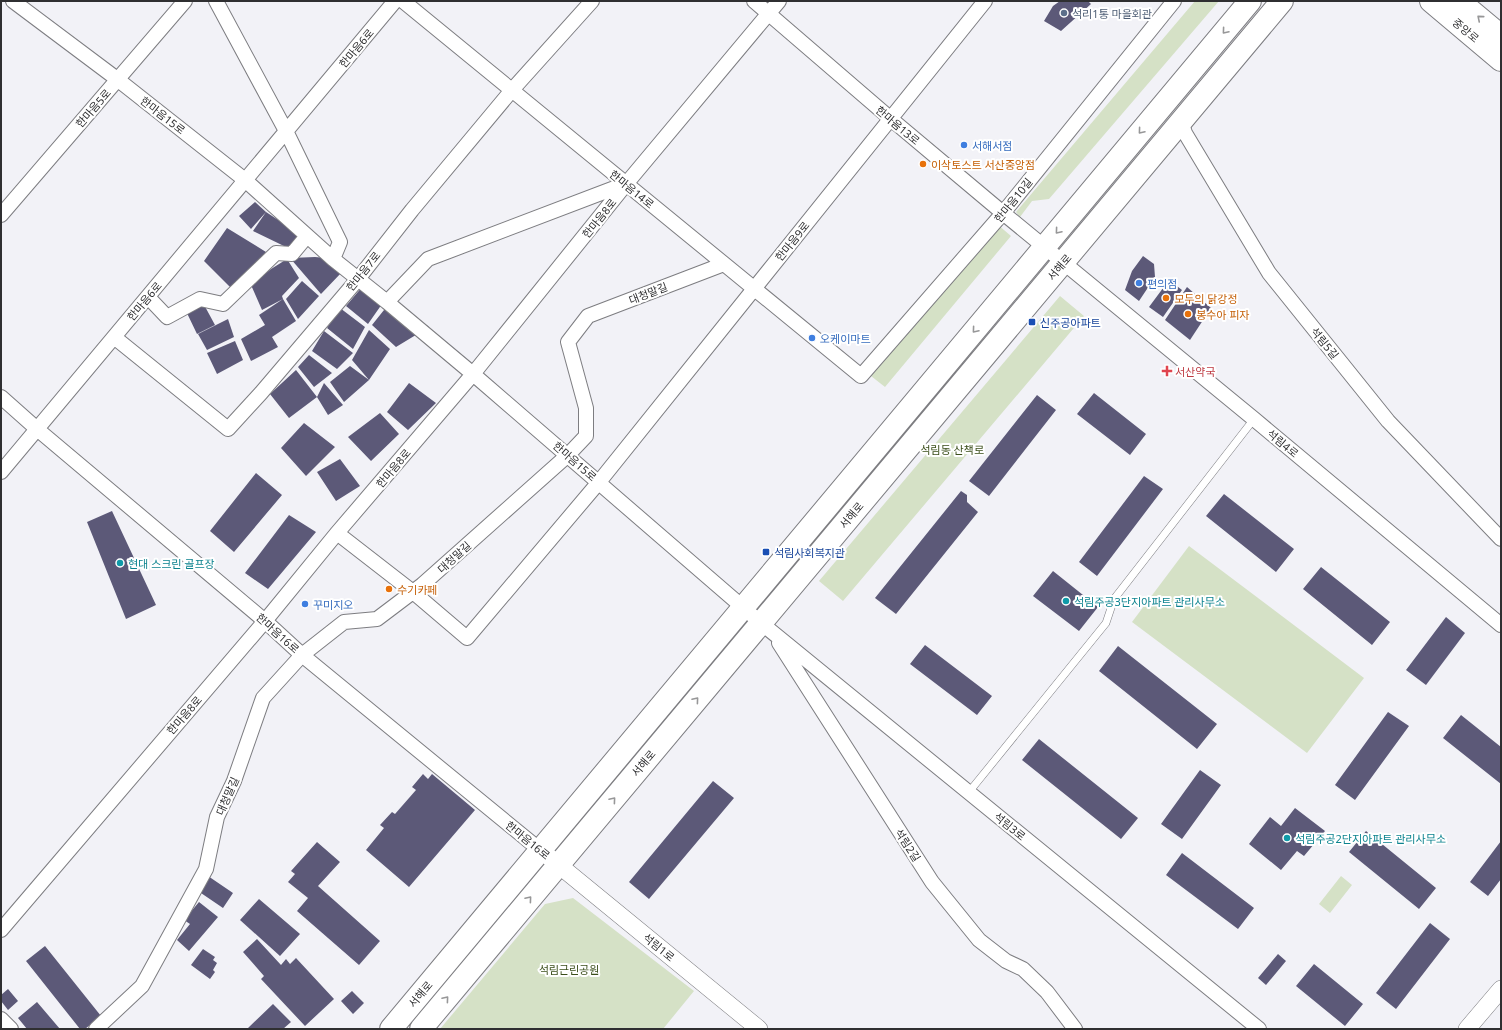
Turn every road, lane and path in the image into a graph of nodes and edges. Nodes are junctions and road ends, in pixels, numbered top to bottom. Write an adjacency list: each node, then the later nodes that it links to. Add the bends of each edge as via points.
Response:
1 (13, 1): 18 (street, 한마음15로)
2 (185, 1): 18 (street, 한마음5로)
3 (216, 1): 22 (street)
4 (395, 1): 22 (street, 한마음6로)
5 (403, 1): 19 (street, 한마음14로)
6 (592, 1): 19 (street, 한마음7로)
7 (754, 1): 15 (street, 한마음13로)
8 (779, 1): 15 (street, 한마음8로)
9 (985, 1): 20 (street, 한마음9로)
10 (1250, 1): 28 (main road, 서해로, one-way to 28)
11 (1282, 1): 21 (main road, 서해로)
12 (1431, 1): 17 (main road, 중앙로)
13 (1460, 1): 16 (main road, 중앙로, one-way to 13)
14 (1166, 4): 25 (street, 한마음10길)
15 (769, 13): 20 (street, 한마음13로); 24 (street, 한마음8로)
16 (1501, 36)
17 (1501, 60)
18 (117, 80): 23 (street, 한마음15로); 26 (street, 한마음5로)
19 (512, 90): 24 (street, 한마음14로); 32 (street, 한마음7로)
20 (890, 119): 25 (street, 한마음13로); 33 (street, 한마음9로)
21 (1181, 122): 30 (main road, 서해로); 46 (street, 석림5길, via 1185,133 1269,273 1388,421)
22 (286, 131): 23 (street, 한마음6로); 29 (street, via 340,242)
23 (245, 180): 27 (street, 한마음15로); 34 (street, 한마음6로)
24 (626, 184): 31 (street, 한마음14로); 35 (street, via 428,259); 37 (street, 한마음8로)
25 (1003, 214): 28 (street, 한마음13로); 38 (street, 한마음10길)
26 (1, 215)
27 (307, 236): 29 (street, 한마음15로); 34 (street, via 292,254 276,253 223,304 200,299 167,318)
28 (1044, 247): 30 (street, 한마음13로); 48 (main road, 서해로, one-way to 48)
29 (333, 259): 32 (street, 한마음15로)
30 (1063, 262): 40 (street, 석림4로); 51 (main road, 서해로)
31 (724, 264): 33 (street, 한마음14로); 42 (street, 대청말길, via 588,316 568,342 586,408 586,436)
32 (358, 279): 35 (street, 한마음15로); 36 (street, 한마음7로, via 262,393 228,429)
33 (754, 289): 38 (street, 한마음14로); 44 (street, 한마음9로)
34 (148, 297): 36 (street, 한마음6로)
35 (387, 302): 37 (street, 한마음15로)
36 (114, 337): 41 (street, 한마음6로)
37 (472, 374): 42 (street, 한마음15로); 45 (street, 한마음8로)
38 (861, 376)
39 (1, 397): 41 (street, 한마음16로)
40 (1254, 419): 50 (street, 석림4로); 53 (lane, via 1114,599 1106,623)
41 (37, 429): 43 (street, 한마음6로); 49 (street, 한마음16로)
42 (568, 455): 44 (street, 한마음15로); 47 (street, 대청말길)
43 (1, 472)
44 (599, 482): 47 (street, 한마음9로, via 467,638); 48 (street, 한마음15로)
45 (337, 533): 47 (street); 49 (street, 한마음8로)
46 (1501, 539)
47 (413, 592): 52 (street, 대청말길, via 377,619 344,622)
48 (743, 607): 51 (street, 한마음15로); 54 (main road, 서해로)
49 (265, 621): 52 (street, 한마음16로); 56 (street, 한마음8로)
50 (1501, 625)
51 (767, 628): 53 (street, 석림3로); 55 (main road, 서해로, one-way to 51); 64 (street, 석림2길, via 932,882 979,940 1006,961 1023,969 1047,992)
52 (302, 655): 54 (street, 한마음16로); 60 (street, 대청말길, via 263,698 234,781 217,817 206,869 142,986)
53 (969, 792): 65 (street, 석림3로)
54 (540, 850): 55 (street, 한마음16로); 61 (main road, 서해로)
55 (558, 865): 62 (main road, 서해로, one-way to 55); 63 (street, 석림1로)
56 (1, 930)
57 (1501, 989): 66 (street)
58 (1, 1019): 59 (street)
59 (11, 1029)
60 (96, 1029)
61 (391, 1029)
62 (421, 1029)
63 (759, 1029)
64 (1075, 1029)
65 (1259, 1029)
66 (1467, 1029)

